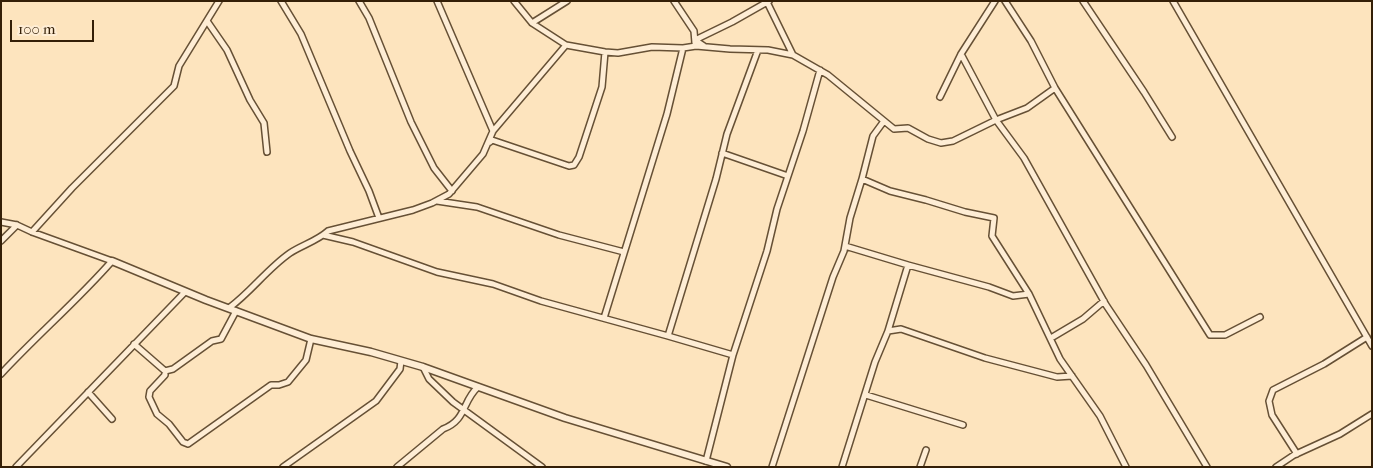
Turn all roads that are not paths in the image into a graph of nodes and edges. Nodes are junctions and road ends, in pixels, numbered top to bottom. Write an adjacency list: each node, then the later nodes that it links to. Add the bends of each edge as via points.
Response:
1 (219, 1): 13 (street)
2 (281, 1): 36 (street, via 300,34)
3 (359, 1): 34 (street, via 411,122 434,168)
4 (437, 1): 27 (street)
5 (514, 1): 14 (street)
6 (567, 1): 14 (street)
7 (674, 1): 15 (street, via 694,31)
8 (1005, 1): 23 (street, via 1031,41)
9 (1083, 1): 28 (street)
10 (1173, 1): 54 (street)
11 (768, 2): 15 (street); 20 (street)
12 (992, 2): 21 (street)
13 (207, 21): 30 (street, via 227,50 264,124); 39 (street, via 179,66 174,86)
14 (532, 23): 16 (street)
15 (695, 43): 17 (street); 18 (street, via 705,47)
16 (566, 45): 19 (street); 27 (street)
17 (683, 48): 19 (street, via 652,47); 43 (street, via 667,114)
18 (758, 50): 20 (street); 31 (street)
19 (605, 52): 29 (street, via 602,87 574,165 492,140)
20 (793, 54): 22 (street)
21 (961, 54): 24 (street); 25 (street)
22 (820, 70): 26 (street); 32 (street)
23 (1054, 88): 25 (street, via 1027,108); 50 (street, via 1210,335 1225,335)
24 (940, 96)
25 (996, 120): 26 (street, via 953,141 941,143 908,128 894,129); 48 (street, via 1024,158)
26 (884, 121): 33 (street, via 873,136)
27 (493, 131): 29 (street)
28 (1172, 137)
29 (489, 142): 34 (street, via 483,154)
30 (268, 152)
31 (722, 153): 32 (street); 53 (street)
32 (788, 176): 59 (street)
33 (862, 179): 42 (street); 47 (street, via 890,191 994,218 992,236)
34 (452, 190): 35 (street)
35 (437, 201): 36 (street); 43 (street, via 477,207 558,235)
36 (379, 218): 40 (street)
37 (1, 222): 38 (street)
38 (17, 225): 39 (street); 41 (street)
39 (32, 232): 44 (street)
40 (323, 235): 49 (street, via 291,252 267,272); 51 (street, via 354,242 437,272 493,284)
41 (1, 241)
42 (845, 246): 45 (street); 80 (street)
43 (624, 252): 51 (street)
44 (112, 261): 46 (street); 63 (street)
45 (908, 265): 47 (street, via 1013,296); 52 (street)
46 (185, 292): 49 (street); 57 (street)
47 (1029, 294): 55 (street)
48 (1104, 301): 55 (street, via 1083,319); 84 (street)
49 (232, 310): 56 (street); 62 (street, via 221,339 212,341 173,369)
50 (1260, 317)
51 (604, 318): 53 (street)
52 (888, 330): 64 (street, via 901,329 1057,378); 67 (street)
53 (668, 336): 59 (street)
54 (1367, 337): 58 (street); 73 (street, via 1273,390 1269,401 1272,415)
55 (1051, 338): 64 (street)
56 (311, 339): 60 (street); 62 (street, via 306,360 288,382 271,385 188,444 157,414 149,397)
57 (134, 344): 62 (street); 66 (street)
58 (1372, 346)
59 (733, 355): 74 (street)
60 (401, 360): 61 (street); 76 (street, via 400,369 376,401)
61 (423, 367): 65 (street); 68 (street, via 429,379)
62 (165, 371)
63 (1, 374)
64 (1072, 376): 83 (street, via 1100,416)
65 (478, 387): 68 (street); 74 (street, via 564,418)
66 (88, 392): 70 (street); 75 (street)
67 (866, 395): 71 (street); 81 (street)
68 (464, 410): 77 (street, via 453,425 443,429); 78 (street)
69 (1372, 414): 73 (street, via 1340,434)
70 (112, 419)
71 (964, 425)
72 (926, 450): 82 (street)
73 (1297, 454): 85 (street)
74 (706, 461): 79 (street)
75 (16, 467)
76 (283, 467)
77 (398, 467)
78 (542, 467)
79 (727, 467)
80 (772, 467)
81 (842, 467)
82 (920, 467)
83 (1126, 467)
84 (1207, 467)
85 (1276, 467)

